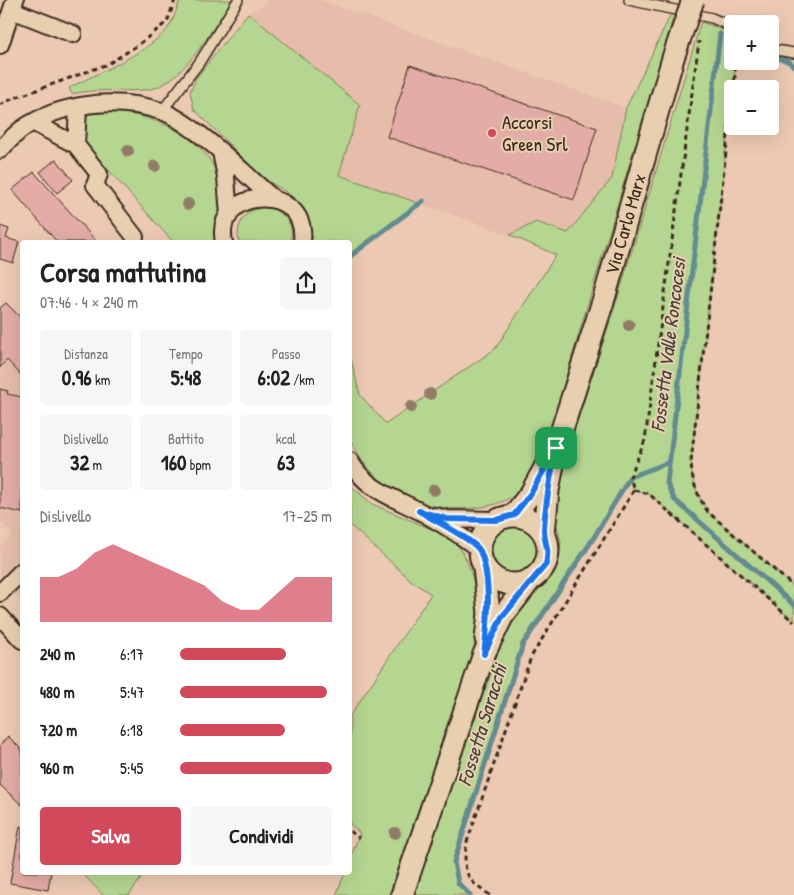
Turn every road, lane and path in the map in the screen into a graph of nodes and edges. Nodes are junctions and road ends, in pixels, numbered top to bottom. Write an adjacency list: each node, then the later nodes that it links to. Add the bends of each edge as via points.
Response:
1 (175, 0): 11 (path, via 167,22 108,64)
2 (238, 0): 13 (lane, via 199,62)
3 (629, 0): 5 (lane)
4 (13, 5): 7 (street); 8 (street)
5 (702, 11): 6 (lane); 24 (street, Via Carlo Marx, bridge, via 673,58 605,295); 26 (path, via 645,440 630,477)
6 (724, 23)
7 (74, 34)
8 (0, 45)
9 (779, 50): 10 (lane)
10 (794, 53)
11 (0, 106)
12 (78, 108): 13 (street, via 114,102); 14 (street, via 58,112); 16 (street)
13 (162, 111): 18 (street, via 194,130)
14 (34, 123): 16 (street); 17 (street)
15 (728, 135): 33 (path, via 691,462 692,481 708,512)
16 (76, 145): 21 (street, via 99,174 94,185)
17 (0, 150)
18 (221, 152): 19 (street); 20 (street)
19 (274, 199): 20 (street, via 249,200); 23 (street, via 296,214 302,227)
20 (229, 216): 22 (street, via 224,227)
21 (135, 237)
22 (224, 240)
23 (302, 240)
24 (556, 448): 28 (street, Via Carlo Marx, via 531,493); 29 (street, Via Carlo Marx)
25 (352, 463): 27 (street, via 375,490)
26 (634, 490): 36 (path, via 649,494); 42 (path, via 531,657 467,842 463,863 476,887)
27 (419, 511): 28 (street, via 447,519); 30 (street, via 455,531)
28 (506, 518): 29 (street, via 526,517); 30 (street, via 488,528 482,538)
29 (544, 532): 32 (street, via 548,542 547,558 540,573)
30 (482, 558): 32 (street, via 491,575 510,584); 38 (street, via 489,613)
31 (20, 573): 34 (street)
32 (531, 580): 38 (street, via 502,617)
33 (794, 587)
34 (0, 593)
35 (0, 616): 37 (street)
36 (794, 622)
37 (20, 638)
38 (484, 654): 41 (street)
39 (352, 833): 40 (path)
40 (358, 838)
41 (402, 895)
42 (490, 895)

